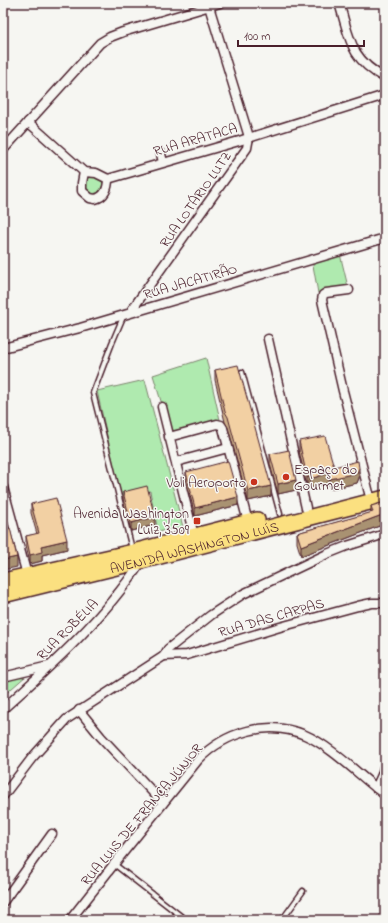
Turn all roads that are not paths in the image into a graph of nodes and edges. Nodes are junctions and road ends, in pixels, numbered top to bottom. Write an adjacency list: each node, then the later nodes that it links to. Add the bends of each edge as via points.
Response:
1 (220, 3): 3 (street)
2 (339, 3): 4 (street, via 349,41 354,50)
3 (209, 5): 6 (street, via 123,32 100,43); 7 (street)
4 (385, 78)
5 (385, 95): 7 (street, RUA ARATACA)
6 (28, 122): 8 (street); 9 (street)
7 (249, 137): 10 (street, RUA ARATACA, via 162,158); 13 (street, RUA LOTÁRIO LUTZ, via 247,148)
8 (3, 150)
9 (84, 172): 10 (street, via 96,173); 10 (street, via 82,191 90,198 95,199 103,195)
10 (108, 179)
11 (385, 238): 13 (street, RUA JACATIRÃO)
12 (350, 290): 23 (street, via 326,293 322,300)
13 (128, 313): 15 (street, RUA JACATIRÃO); 30 (lane, via 112,342 93,394)
14 (268, 339): 25 (street)
15 (3, 348)
16 (242, 372): 26 (lane)
17 (162, 407): 18 (street)
18 (169, 437): 19 (street, via 217,424 223,428); 20 (street)
19 (228, 448): 20 (street); 27 (street)
20 (176, 462): 29 (street)
21 (3, 487): 31 (street)
22 (385, 488): 23 (highway, AVENIDA WASHINGTON LUÍS)
23 (369, 493): 25 (highway, AVENIDA WASHINGTON LUÍS)
24 (385, 498): 30 (highway, AVENIDA WASHINGTON LUÍS)
25 (306, 508): 26 (highway, AVENIDA WASHINGTON LUÍS)
26 (280, 514): 27 (highway, AVENIDA WASHINGTON LUÍS)
27 (248, 522): 29 (highway, AVENIDA WASHINGTON LUÍS)
28 (385, 534): 35 (street, via 327,554 244,594 211,615 168,649)
29 (194, 536): 30 (highway, AVENIDA WASHINGTON LUÍS)
30 (137, 556): 31 (highway, AVENIDA WASHINGTON LUÍS); 33 (highway, AVENIDA WASHINGTON LUÍS); 36 (street, RUA ROBÉLIA, via 113,601)
31 (27, 575): 32 (highway, AVENIDA WASHINGTON LUÍS)
32 (3, 581)
33 (3, 595)
34 (385, 603): 35 (street, RUA DAS CARPAS, via 358,606 187,655)
35 (164, 656): 39 (street)
36 (49, 665): 37 (street); 38 (street, RUA ROBÉLIA)
37 (3, 677)
38 (3, 708)
39 (79, 710): 43 (street, via 68,718 45,744); 44 (street)
40 (385, 764): 41 (street)
41 (376, 788): 42 (street, RUA LUIS DE FRANÇA JÚNIOR); 44 (street, RUA LUIS DE FRANÇA JÚNIOR, via 328,748 304,734 264,728 242,732 211,748)
42 (385, 795)
43 (3, 796)
44 (163, 803): 46 (street, RUA LUIS DE FRANÇA JÚNIOR)
45 (52, 834): 48 (street)
46 (114, 864): 49 (street, RUA LUIS DE FRANÇA JÚNIOR); 50 (lane)
47 (303, 892): 51 (lane)
48 (3, 902)
49 (70, 920)
50 (186, 920)
51 (282, 920)

